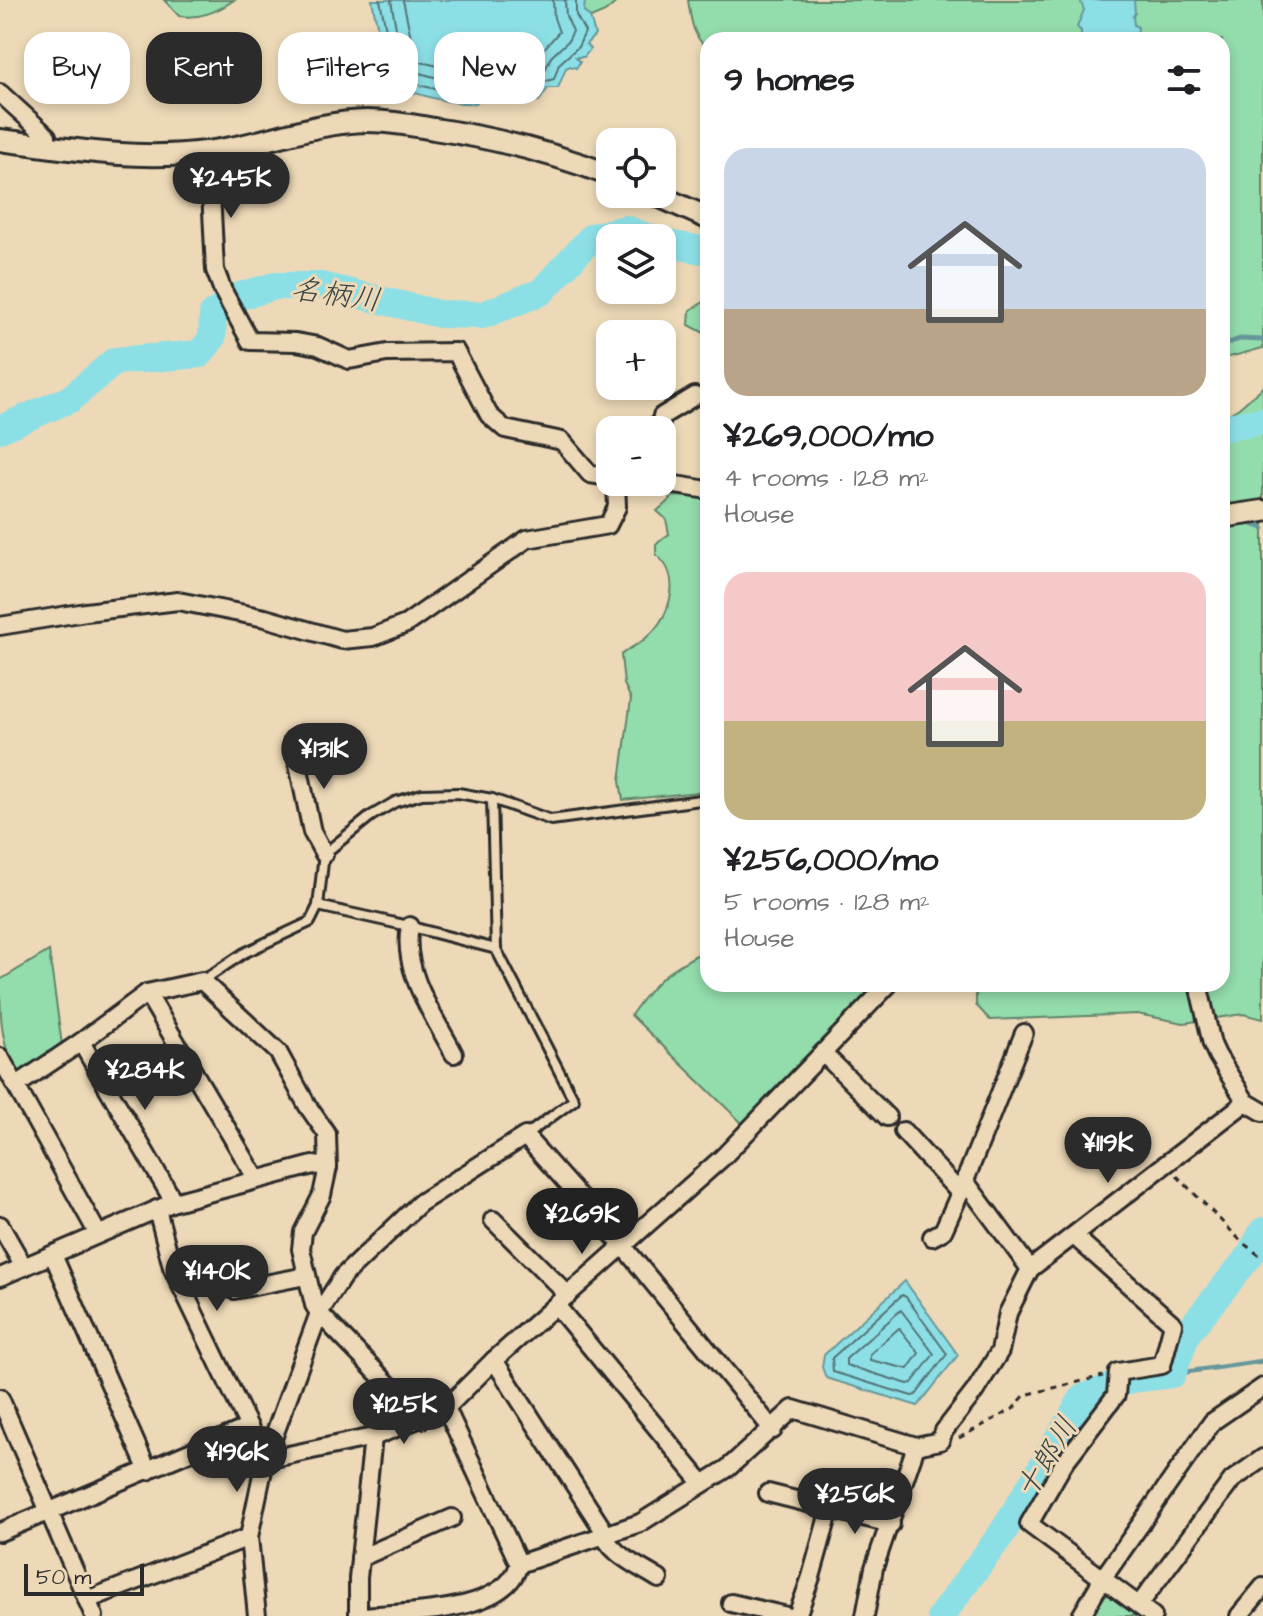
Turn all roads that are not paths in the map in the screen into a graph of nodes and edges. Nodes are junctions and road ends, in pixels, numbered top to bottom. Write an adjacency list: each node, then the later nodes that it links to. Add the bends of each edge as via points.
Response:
1 (0, 93): 3 (street, via 47,136)
2 (0, 140): 3 (street)
3 (46, 146): 4 (street, via 129,156)
4 (209, 152): 5 (street, via 328,124 370,121 468,134); 10 (street, via 215,270 250,341 318,346 349,360 387,353 456,352 489,415 505,429 562,441)
5 (596, 170)
6 (676, 204): 7 (street)
7 (700, 214)
8 (695, 396): 9 (street)
9 (662, 416)
10 (596, 475)
11 (676, 485): 12 (street)
12 (700, 489)
13 (617, 496): 16 (street, via 608,525 527,539 406,624 373,637 342,640 178,601)
14 (1263, 511): 15 (street)
15 (1230, 516)
16 (0, 626)
17 (293, 740): 20 (street, via 312,832)
18 (492, 799): 19 (lane, via 551,820); 20 (lane, via 422,794 395,802); 23 (lane)
19 (700, 800)
20 (324, 854): 21 (lane)
21 (318, 906): 22 (lane); 24 (lane, via 310,922 244,953)
22 (410, 926): 23 (lane); 31 (street, via 407,940 419,988)
23 (496, 949): 38 (lane, via 574,1100)
24 (202, 981): 27 (street); 39 (street, via 278,1052 327,1134)
25 (881, 992): 30 (street)
26 (1200, 992): 34 (street, via 1212,1044)
27 (147, 993): 29 (street); 40 (street)
28 (1024, 1033): 41 (street)
29 (81, 1042): 33 (street); 42 (street)
30 (823, 1053): 36 (street); 49 (street, via 723,1157)
31 (454, 1054)
32 (0, 1057): 33 (street)
33 (17, 1085): 46 (street)
34 (1246, 1102): 35 (street); 47 (street)
35 (1263, 1112)
36 (887, 1117)
37 (903, 1131): 41 (street)
38 (525, 1136): 49 (street); 57 (street, via 420,1203 343,1276)
39 (328, 1167): 40 (street, via 313,1165); 53 (street, via 322,1195 303,1232)
40 (256, 1178): 42 (street)
41 (963, 1187): 48 (street, via 943,1231); 52 (street)
42 (174, 1202): 43 (street)
43 (157, 1209): 46 (street); 63 (street, via 172,1267)
44 (493, 1220): 56 (street)
45 (0, 1225): 51 (street)
46 (98, 1234): 50 (street)
47 (1074, 1236): 52 (street); 81 (street, via 1173,1324 1162,1365 1118,1372 1116,1395 1064,1463 1029,1524)
48 (932, 1237)
49 (623, 1246): 56 (street); 64 (street)
50 (53, 1255): 51 (street); 69 (street)
51 (24, 1267): 54 (street)
52 (1030, 1269): 66 (street, via 1008,1313 1000,1351 975,1391 940,1441)
53 (306, 1276): 55 (street); 57 (street)
54 (0, 1277)
55 (234, 1290)
56 (562, 1300): 58 (street); 70 (street)
57 (319, 1313): 62 (street); 68 (street)
58 (494, 1360): 61 (street); 78 (street)
59 (1263, 1387): 81 (street, via 1212,1422)
60 (0, 1398): 73 (street)
61 (446, 1408): 62 (street); 80 (street)
62 (422, 1419): 65 (street)
63 (249, 1427): 68 (street); 69 (street)
64 (773, 1430): 66 (street, via 793,1409); 70 (street)
65 (373, 1437): 68 (street); 79 (street)
66 (916, 1446): 75 (street)
67 (1263, 1458): 86 (street, via 1232,1480)
68 (265, 1460): 77 (street)
69 (148, 1471): 73 (street)
70 (702, 1483): 78 (street, via 640,1523)
71 (768, 1493): 72 (street)
72 (830, 1509): 75 (street); 92 (street)
73 (50, 1513): 76 (street); 84 (street)
74 (452, 1518): 79 (street)
75 (891, 1524): 93 (street, via 874,1568)
76 (0, 1532)
77 (249, 1537): 84 (street); 88 (street)
78 (603, 1537): 80 (street); 82 (street)
79 (360, 1558): 89 (street)
80 (519, 1564): 90 (street, via 498,1591 471,1605)
81 (1103, 1578): 86 (street); 94 (street)
82 (659, 1579)
83 (1263, 1587): 96 (street)
84 (87, 1600): 87 (street)
85 (731, 1603): 91 (street)
86 (1139, 1605): 95 (street)
87 (94, 1616)
88 (257, 1616)
89 (358, 1616)
90 (364, 1616)
91 (787, 1616)
92 (797, 1616)
93 (865, 1616)
94 (1081, 1616)
95 (1153, 1616)
96 (1239, 1616)

